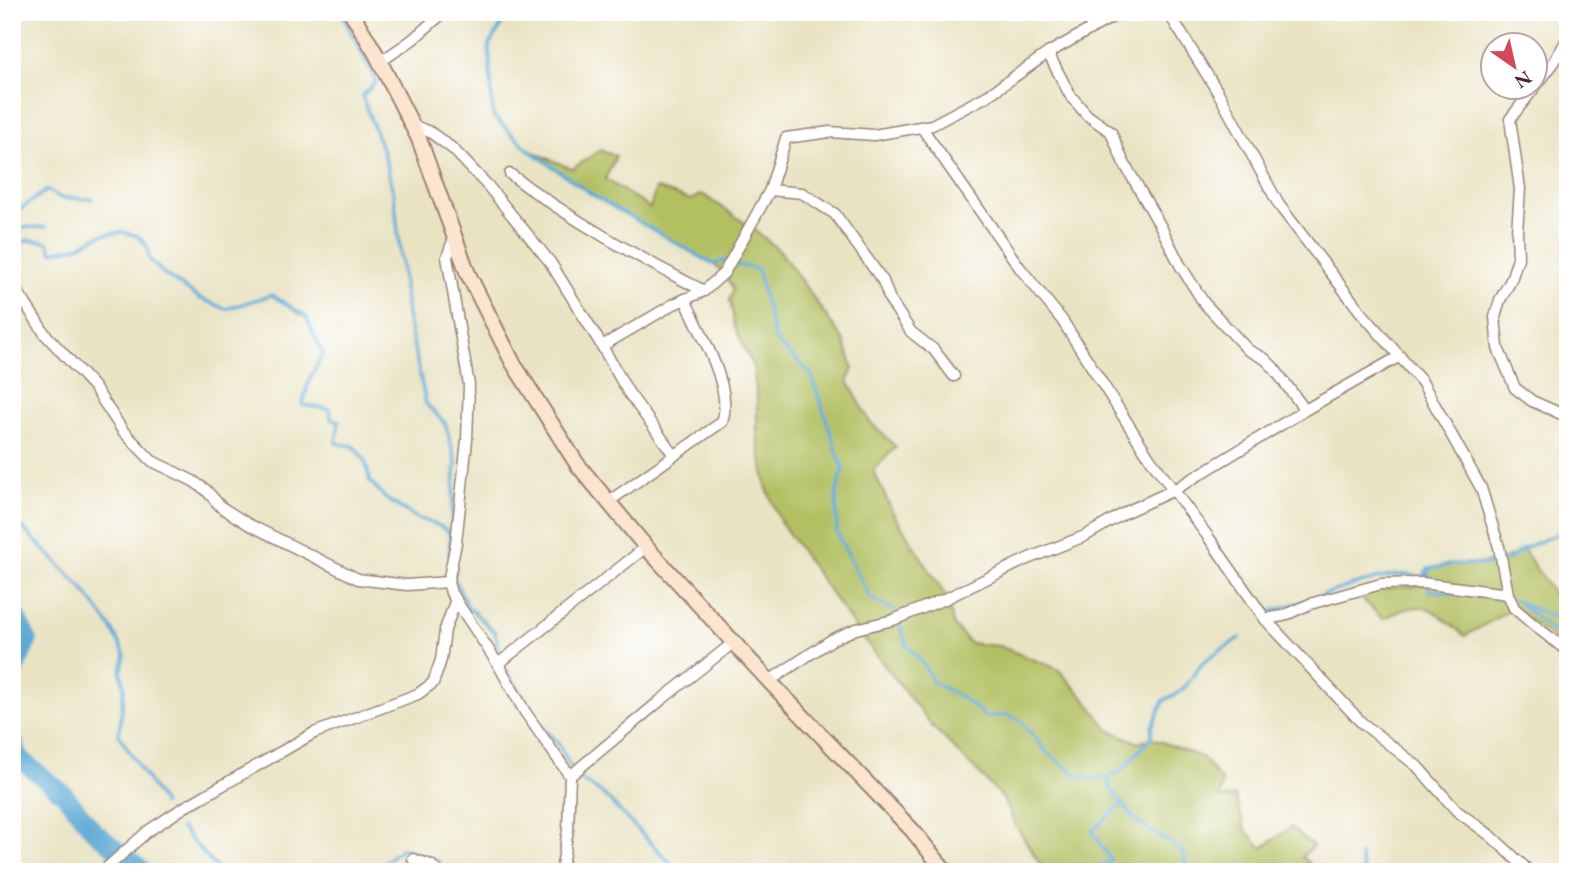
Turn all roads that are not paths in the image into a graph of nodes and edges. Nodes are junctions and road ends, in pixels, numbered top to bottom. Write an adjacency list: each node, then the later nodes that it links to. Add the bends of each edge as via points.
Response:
1 (351, 12): 7 (street)
2 (444, 12): 7 (street)
3 (1121, 12): 6 (street)
4 (1168, 12): 17 (street, via 1279,205)
5 (1568, 38): 20 (street, via 1510,119 1520,189 1518,258 1500,300 1495,329 1515,388 1532,401)
6 (1048, 53): 9 (street, via 987,96); 19 (street, via 1070,95 1111,132 1123,162 1204,303 1248,350 1265,359)
7 (380, 62): 8 (street)
8 (412, 125): 12 (street); 16 (street, via 453,149 488,186 550,262)
9 (922, 128): 11 (street, via 786,138); 22 (street, via 1062,320)
10 (510, 174): 14 (street, via 608,240)
11 (770, 190): 14 (street, via 724,274); 18 (street, via 802,192 835,214 883,281 911,332)
12 (454, 237): 23 (street, via 513,363 577,464); 25 (street, via 447,257 469,385 467,440)
13 (12, 283): 25 (street, via 45,334 152,461 193,481 221,508 248,524 358,579 407,585)
14 (704, 290): 15 (street)
15 (685, 299): 16 (street); 21 (street, via 719,375 725,415 722,422)
16 (602, 346): 21 (street, via 628,392)
17 (1400, 356): 19 (street); 26 (street, via 1422,382 1480,488)
18 (954, 376)
19 (1305, 410): 22 (street)
20 (1568, 416)
21 (674, 455): 23 (street)
22 (1174, 490): 28 (street); 32 (street, via 1085,537 896,619 833,639)
23 (608, 502): 24 (street)
24 (646, 547): 29 (street); 31 (street)
25 (448, 582): 27 (street)
26 (1508, 594): 28 (street, via 1422,583 1381,584); 30 (street, via 1514,608)
27 (456, 599): 31 (street); 35 (street, via 433,683 418,694 314,733 183,808 148,831)
28 (1265, 619): 39 (street, via 1362,723 1417,766 1457,811)
29 (733, 643): 32 (street); 33 (street)
30 (1568, 650)
31 (498, 664): 33 (street)
32 (769, 681): 38 (street, via 913,831)
33 (570, 776): 37 (street)
34 (413, 859): 36 (street)
35 (102, 872)
36 (438, 872)
37 (561, 872)
38 (946, 872)
39 (1530, 872)

